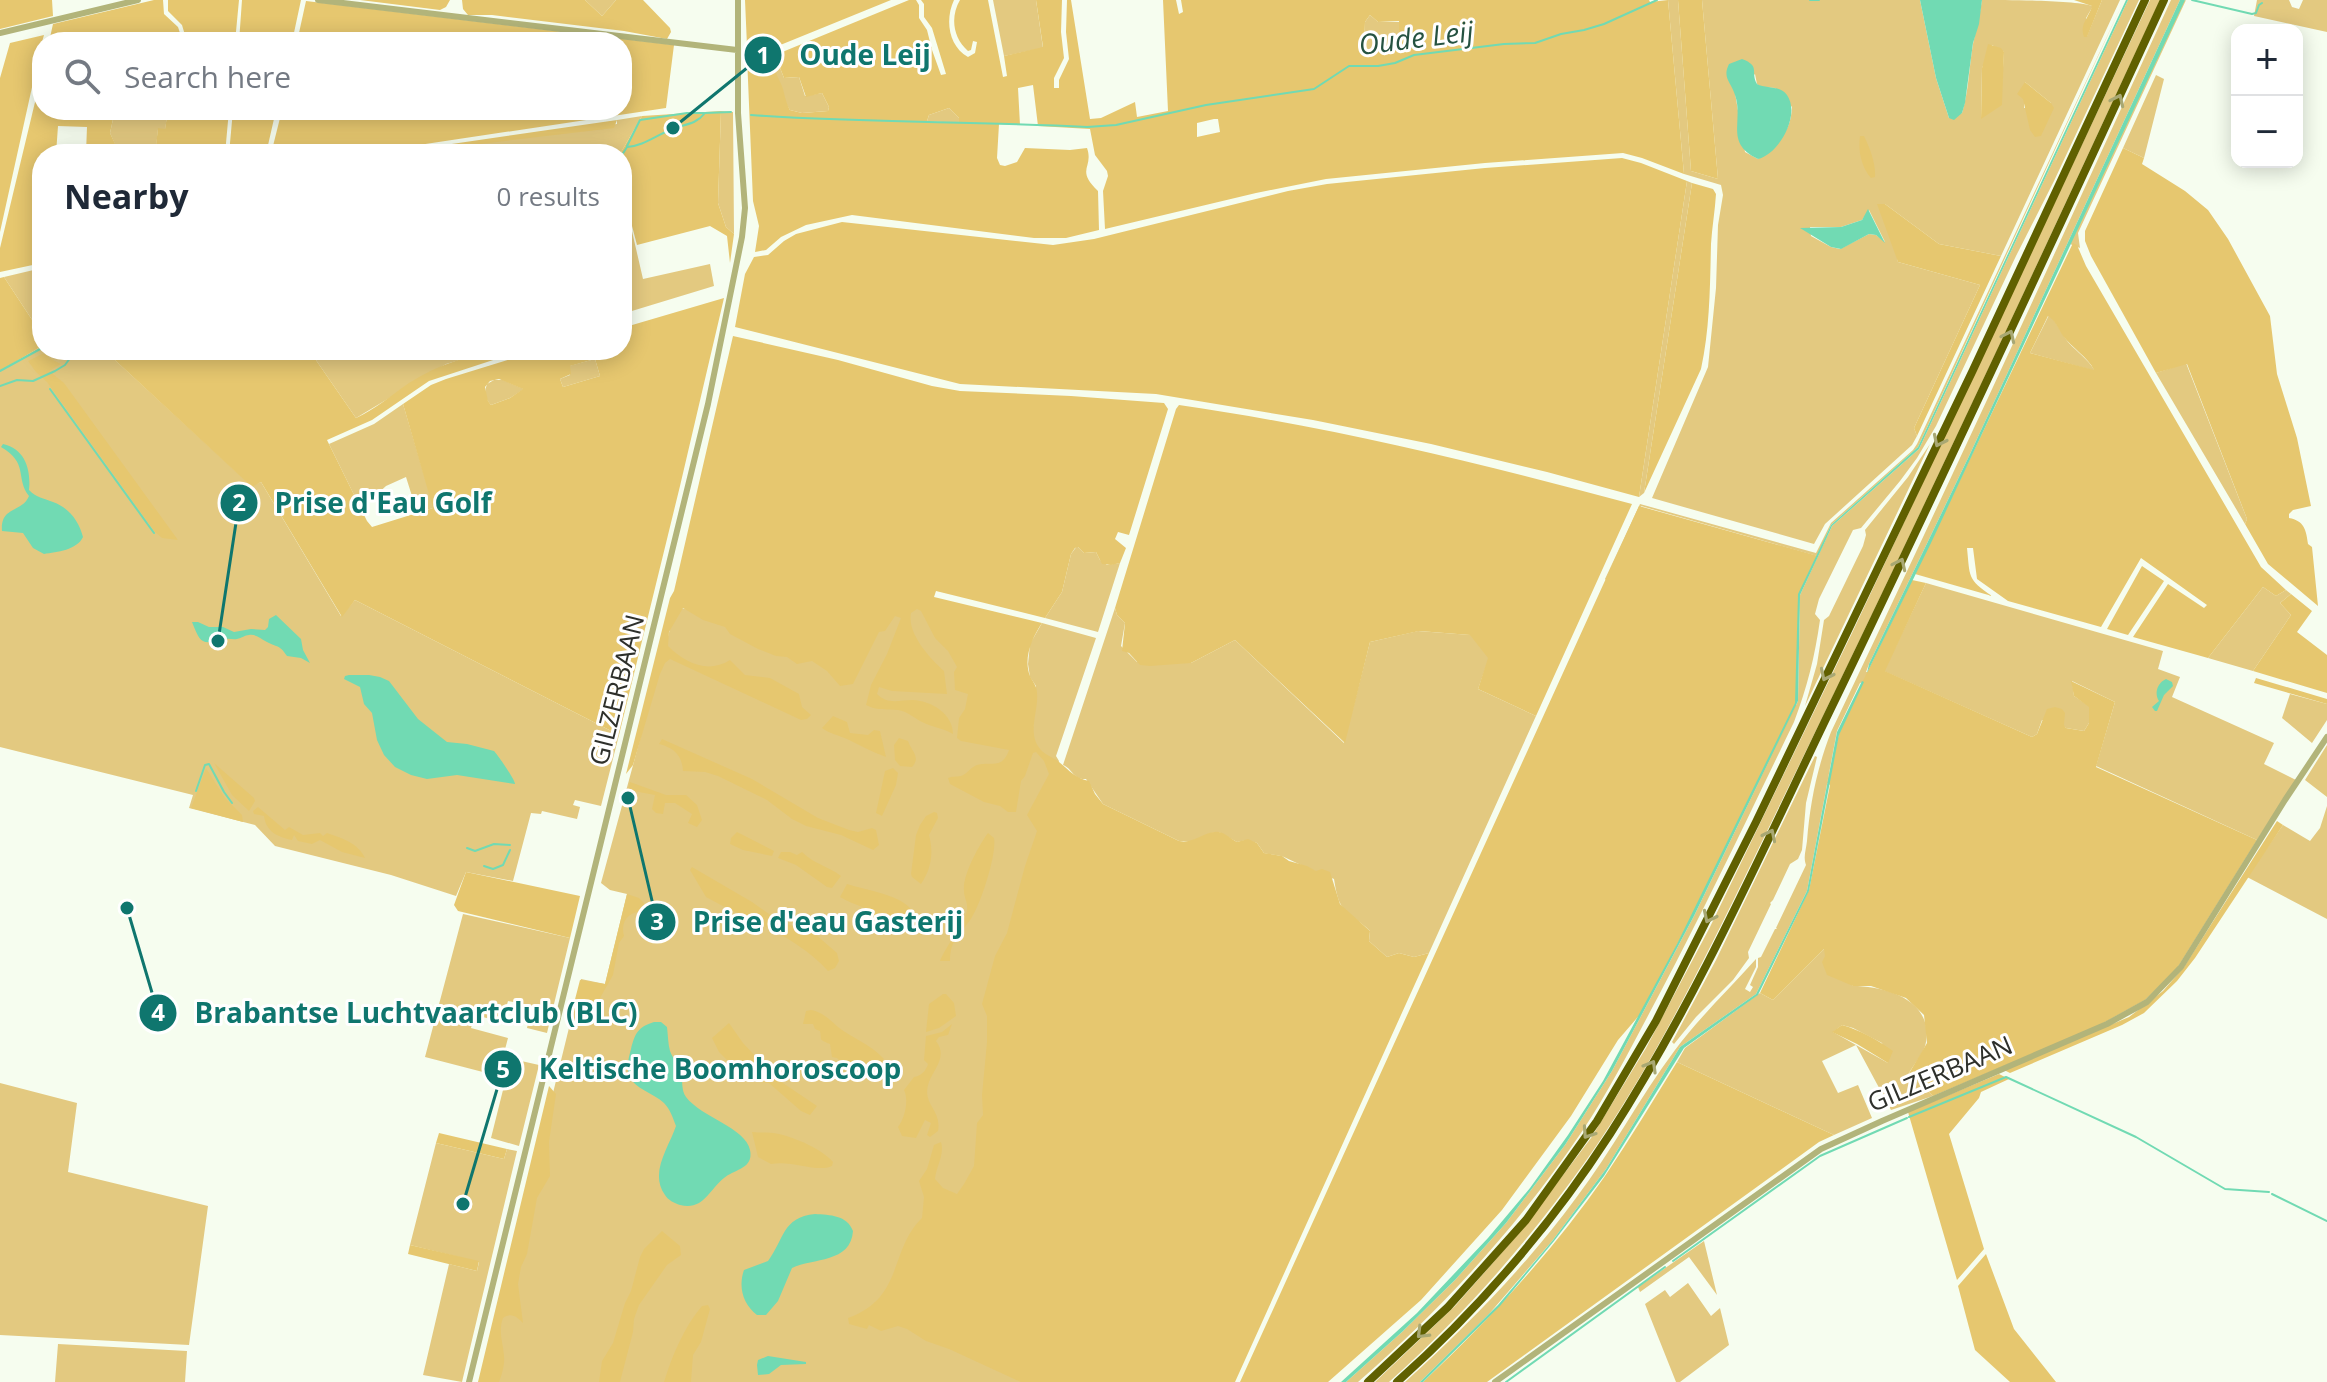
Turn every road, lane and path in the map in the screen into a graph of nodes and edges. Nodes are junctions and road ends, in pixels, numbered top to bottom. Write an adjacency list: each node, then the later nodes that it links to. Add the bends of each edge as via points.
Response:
1 (138, 0): 7 (street)
2 (318, 0): 6 (street)
3 (738, 0): 9 (street, GILZERBAAN)
4 (2145, 0): 12 (highway, one-way to 12, via 1756,822 1656,1021 1597,1121 1526,1220 1448,1307)
5 (2164, 0): 13 (highway, one-way to 5, via 1461,1321 1561,1202 1610,1133 1681,1014 2005,346)
6 (586, 32)
7 (0, 33)
8 (632, 37): 9 (street)
9 (737, 50): 11 (street, GILZERBAAN, via 745,208 732,293)
10 (2327, 737): 14 (street, GILZERBAAN, via 2190,955 2147,1002 1821,1149)
11 (469, 1382)
12 (1368, 1382)
13 (1397, 1382)
14 (1495, 1382)

